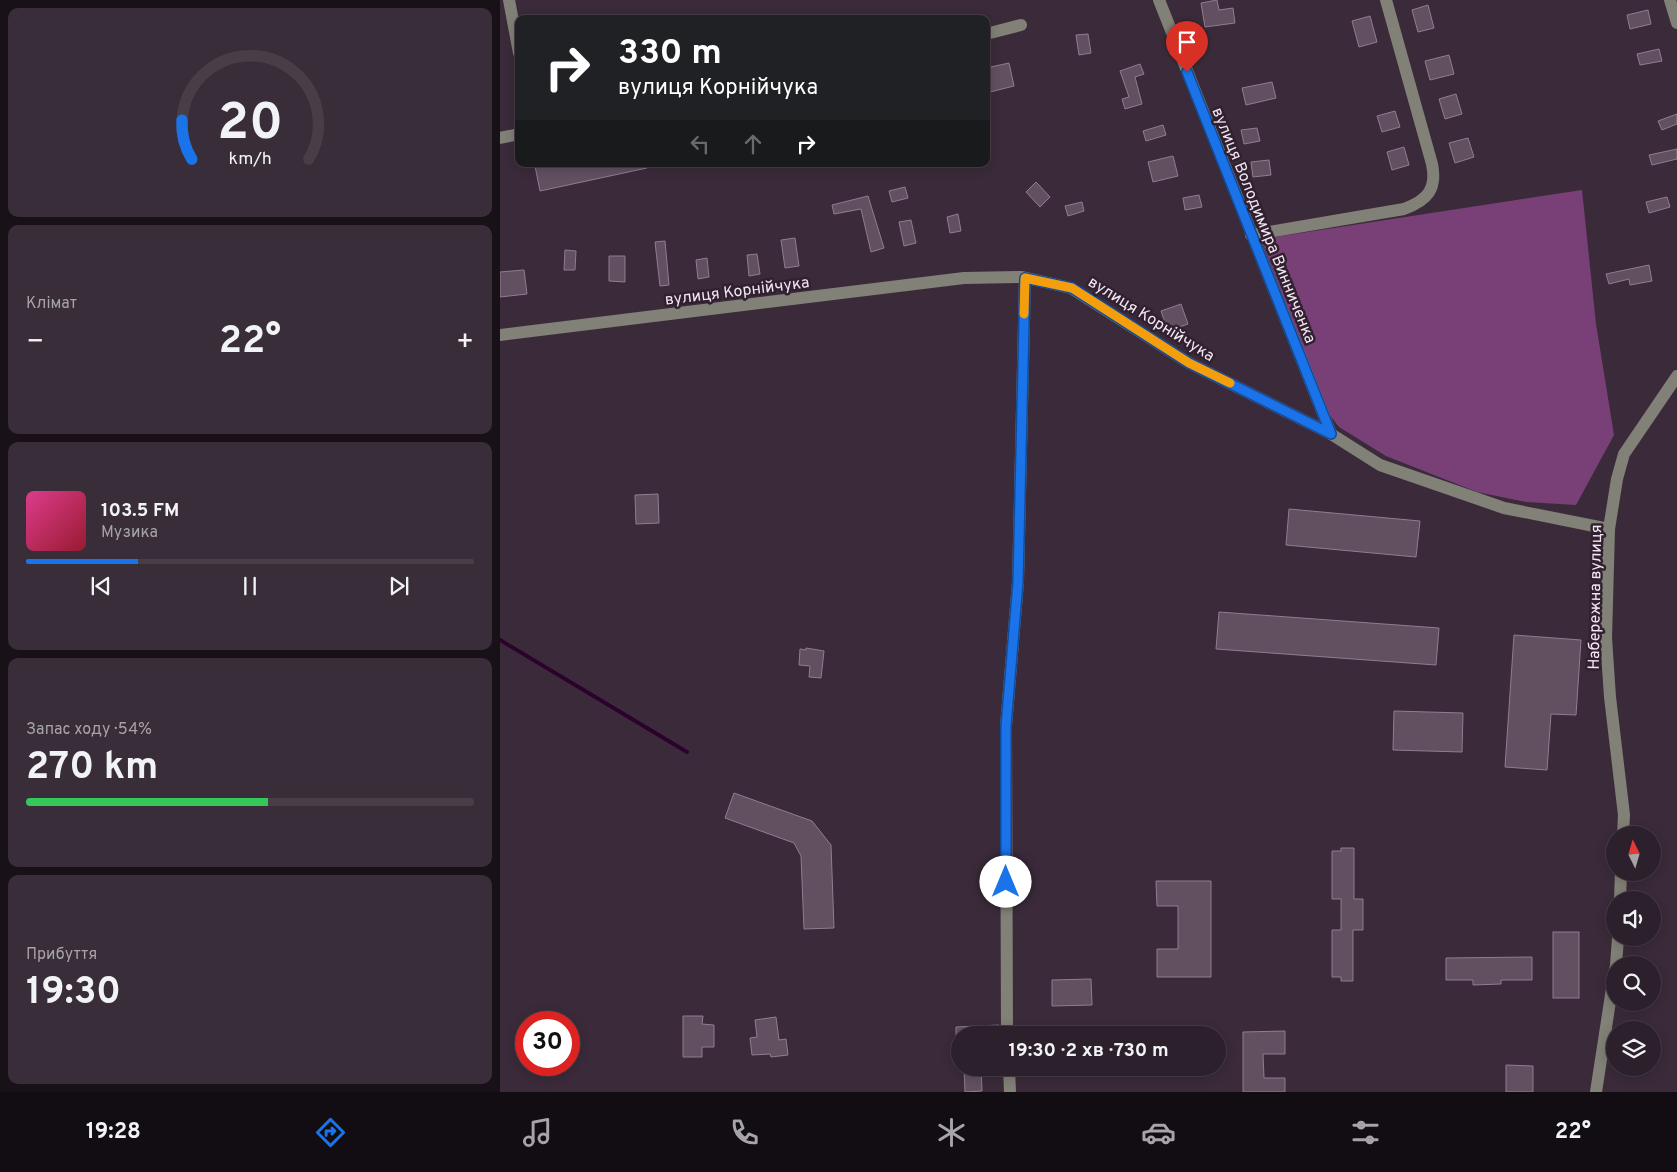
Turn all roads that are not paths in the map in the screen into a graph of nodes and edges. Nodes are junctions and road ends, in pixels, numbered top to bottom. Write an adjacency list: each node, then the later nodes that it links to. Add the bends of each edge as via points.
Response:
1 (509, 0): 7 (street)
2 (1159, 0): 11 (street, вулиця Володимира Винниченка)
3 (1386, 0): 11 (street, via 1432,164 1433,186 1418,202 1404,208)
4 (1670, 0): 5 (street)
5 (1677, 23)
6 (1021, 25): 8 (street)
7 (515, 32)
8 (990, 33)
9 (515, 135): 10 (street)
10 (500, 138)
11 (1251, 235): 15 (street, вулиця Володимира Винниченка)
12 (1025, 278): 13 (street, вулиця Корнійчука, via 964,278); 15 (street, вулиця Корнійчука, via 1072,288 1189,363); 19 (street, via 1018,582 1006,726)
13 (500, 335)
14 (1677, 376): 16 (street, Набережна вулиця, via 1624,454)
15 (1331, 434): 16 (street, вулиця Корнійчука, via 1380,465 1461,494 1530,514)
16 (1609, 529): 17 (street, Набережна вулиця, via 1606,638)
17 (1623, 826)
18 (1609, 1011): 22 (street)
19 (1007, 1026)
20 (1009, 1076): 21 (street)
21 (1010, 1092)
22 (1596, 1092)

